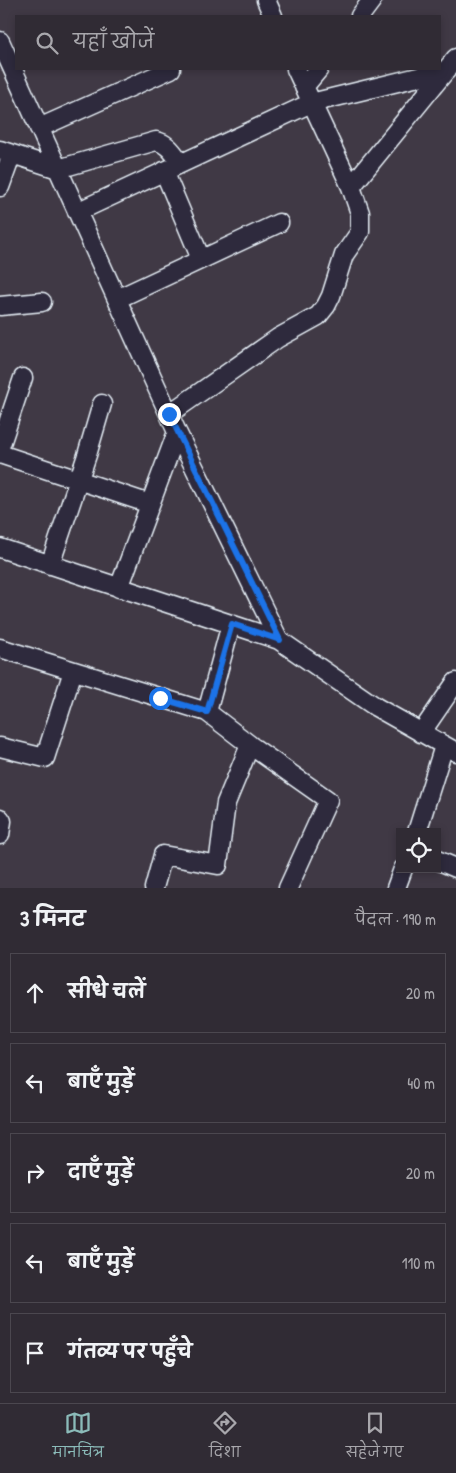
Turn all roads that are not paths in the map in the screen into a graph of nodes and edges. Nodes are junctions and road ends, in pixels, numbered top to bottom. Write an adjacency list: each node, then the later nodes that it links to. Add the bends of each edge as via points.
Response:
1 (266, 0): 3 (street)
2 (372, 0): 4 (street)
3 (273, 15)
4 (361, 15)
5 (0, 41): 12 (street)
6 (451, 64): 18 (street)
7 (169, 70): 12 (street)
8 (296, 70): 11 (street)
9 (318, 70): 11 (street)
10 (423, 70): 11 (street)
11 (307, 95): 14 (street); 18 (street)
12 (39, 128): 15 (street)
13 (6, 152): 15 (street); 17 (street)
14 (181, 163): 15 (street, via 166,145 156,142); 16 (street)
15 (58, 169): 19 (street)
16 (164, 171): 19 (street); 21 (street)
17 (0, 186)
18 (351, 187): 27 (street, via 360,213 360,232 344,255 331,296 318,316 278,338)
19 (77, 212): 22 (street)
20 (279, 223): 21 (street)
21 (201, 259): 22 (street)
22 (117, 299): 27 (street)
23 (42, 302): 24 (street)
24 (0, 306)
25 (23, 378): 29 (street)
26 (102, 404): 31 (street)
27 (169, 414): 28 (street)
28 (178, 432): 32 (street); 37 (street)
29 (0, 447)
30 (0, 454): 31 (street)
31 (79, 480): 32 (street); 34 (street)
32 (150, 504): 35 (street)
33 (0, 548): 34 (street)
34 (50, 565): 35 (street)
35 (119, 588): 36 (street)
36 (232, 624): 37 (street); 41 (street)
37 (280, 640): 42 (street, via 376,708)
38 (0, 648): 39 (street)
39 (73, 671): 41 (street); 44 (street, via 45,758)
40 (456, 682): 42 (street)
41 (207, 712): 43 (street)
42 (421, 733): 45 (street)
43 (250, 745): 52 (street, via 226,803 218,865 163,855); 53 (street, via 328,800)
44 (0, 747)
45 (450, 749): 47 (street)
46 (0, 818): 48 (street)
47 (418, 828)
48 (0, 836)
49 (441, 862): 50 (street)
50 (456, 868)
51 (402, 873): 54 (street)
52 (154, 888)
53 (288, 888)
54 (396, 888)

